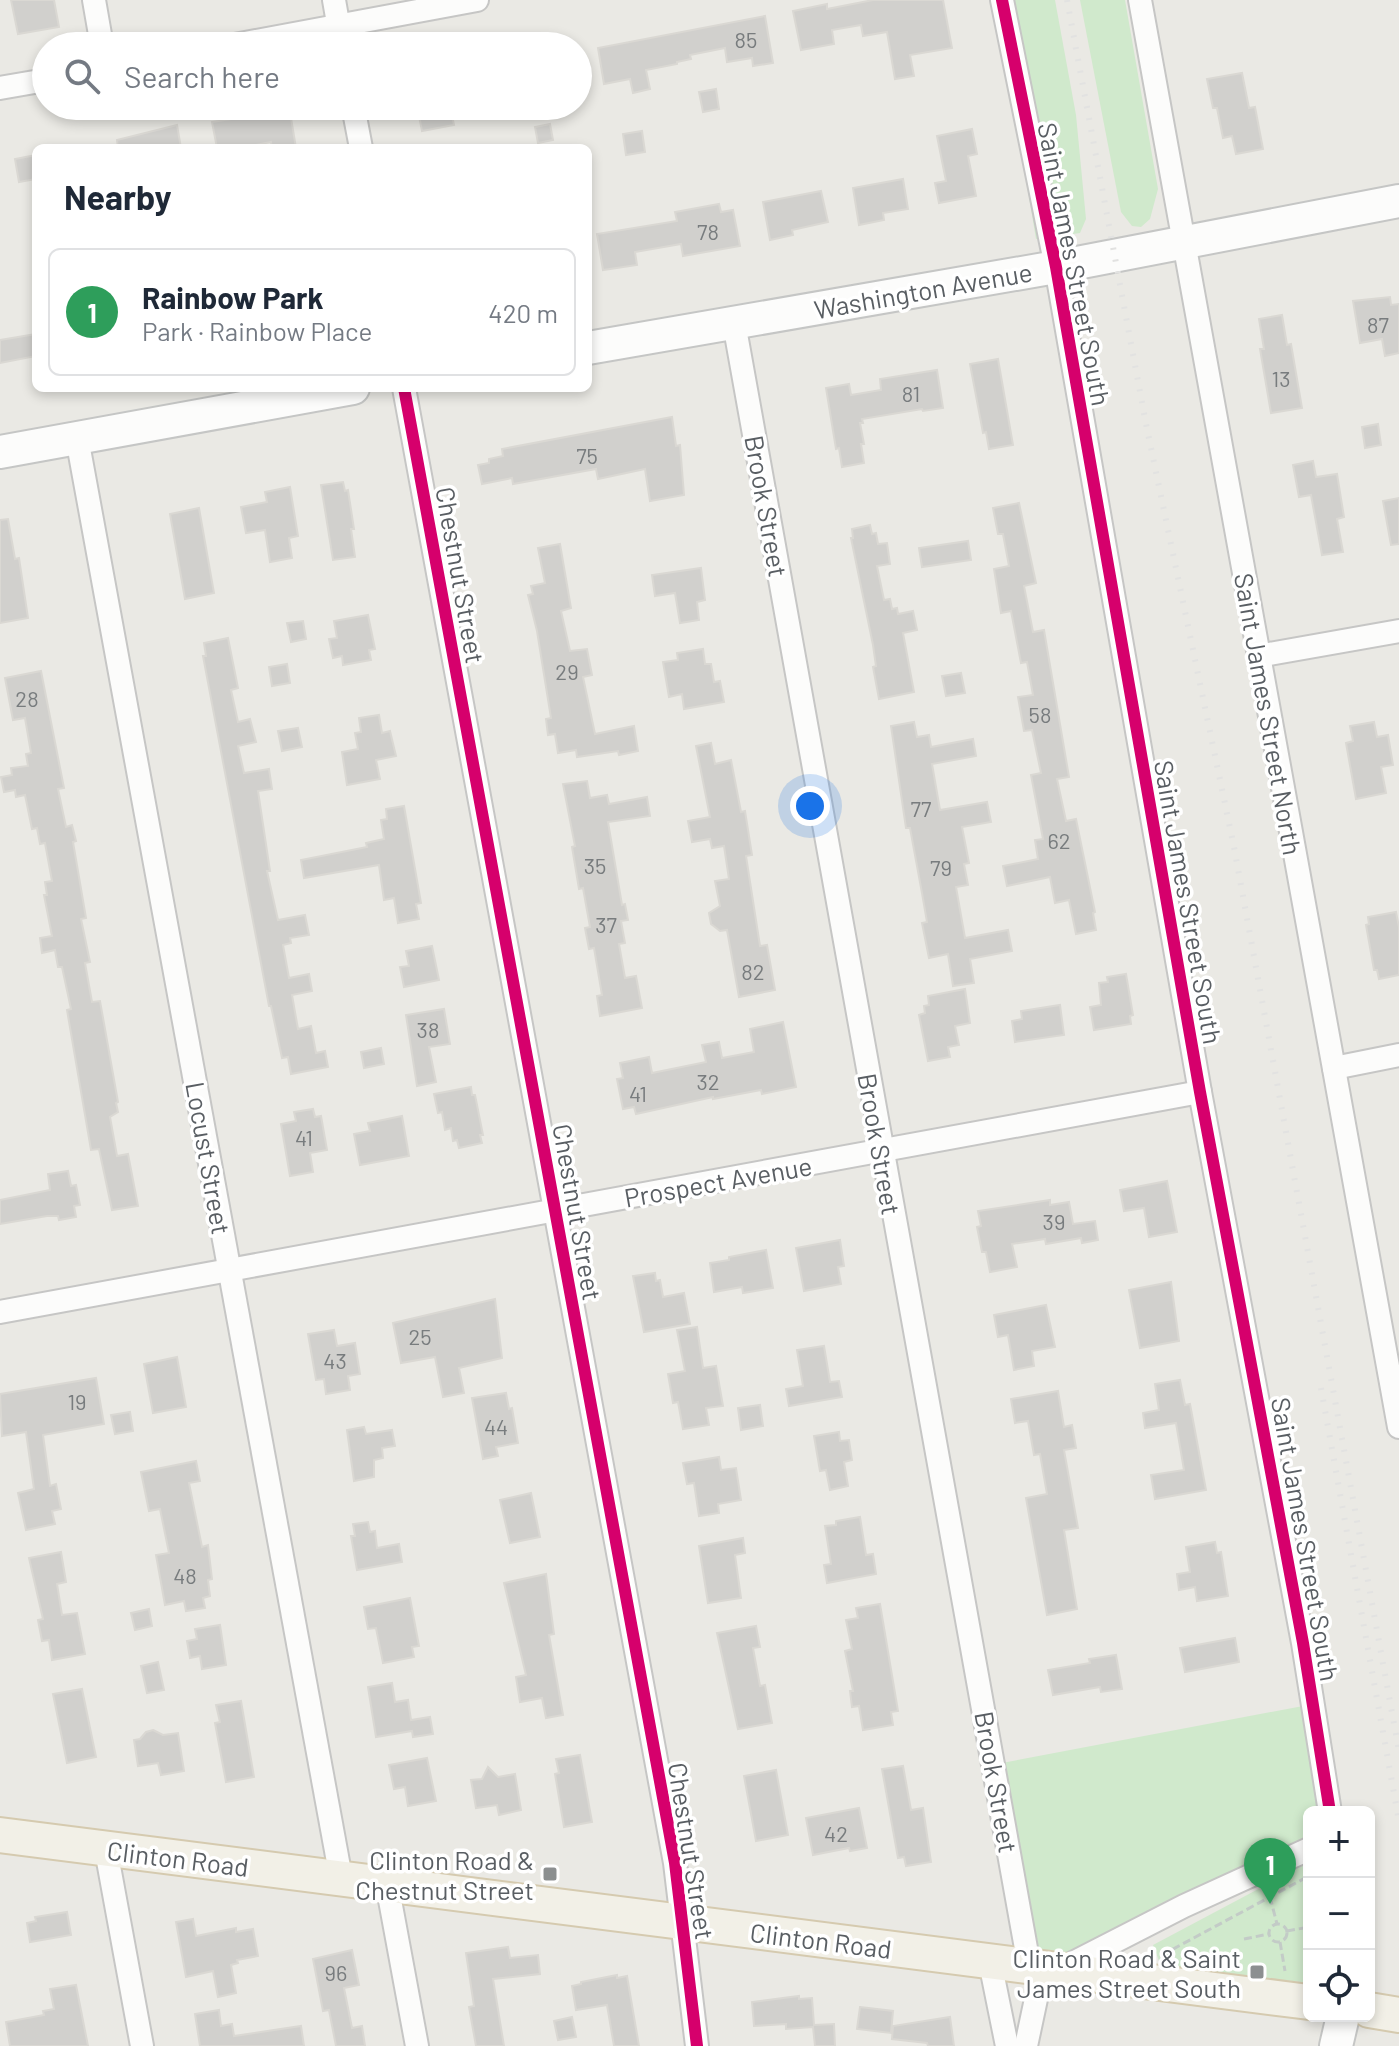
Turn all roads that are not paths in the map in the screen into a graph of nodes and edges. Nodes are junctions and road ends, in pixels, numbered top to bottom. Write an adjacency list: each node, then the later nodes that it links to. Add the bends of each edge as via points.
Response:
1 (94, 0): 6 (street)
2 (334, 0): 7 (street)
3 (477, 0): 8 (street)
4 (1002, 0): 15 (street, Saint James Street South)
5 (1140, 0): 14 (street, Saint James Street North)
6 (100, 32)
7 (339, 32)
8 (355, 32)
9 (32, 82): 10 (street)
10 (0, 88)
11 (356, 120): 12 (street)
12 (360, 144)
13 (1399, 201): 14 (main road, Washington Avenue)
14 (1185, 242): 15 (main road, Washington Avenue); 23 (street, Saint James Street North)
15 (1056, 267): 16 (main road, Washington Avenue); 26 (street, Saint James Street South)
16 (734, 323): 17 (main road, Washington Avenue); 27 (street, Brook Street)
17 (592, 347)
18 (331, 392): 20 (main road)
19 (405, 392): 28 (street, Chestnut Street)
20 (77, 438): 21 (main road); 29 (street, Locust Street)
21 (0, 452)
22 (1399, 631): 23 (street)
23 (1258, 656): 25 (street, Saint James Street North)
24 (1399, 1055): 25 (street)
25 (1334, 1068): 31 (street, Saint James Street North)
26 (1200, 1092): 27 (street, Prospect Avenue); 32 (street, Saint James Street South)
27 (881, 1151): 28 (street, Prospect Avenue); 40 (street, Brook Street)
28 (555, 1210): 29 (street, Prospect Avenue); 38 (street, Chestnut Street)
29 (230, 1270): 30 (street, Prospect Avenue); 36 (street, Locust Street)
30 (0, 1312)
31 (1399, 1427)
32 (1329, 1806)
33 (0, 1835): 34 (main road, Clinton Road)
34 (106, 1850): 36 (main road, Clinton Road); 45 (street)
35 (1303, 1852): 40 (street)
36 (341, 1878): 37 (main road, Clinton Road)
37 (387, 1884): 38 (main road, Clinton Road); 46 (street)
38 (682, 1922): 39 (main road, Clinton Road); 47 (street, Chestnut Street)
39 (990, 1962): 40 (main road, Clinton Road); 48 (street)
40 (1045, 1967): 41 (main road, Clinton Road); 49 (street, Brook Street)
41 (1303, 2001)
42 (1375, 2011): 43 (main road)
43 (1399, 2015)
44 (1342, 2022): 50 (main road)
45 (142, 2046)
46 (417, 2046)
47 (697, 2046)
48 (1007, 2046)
49 (1026, 2046)
50 (1336, 2046)

